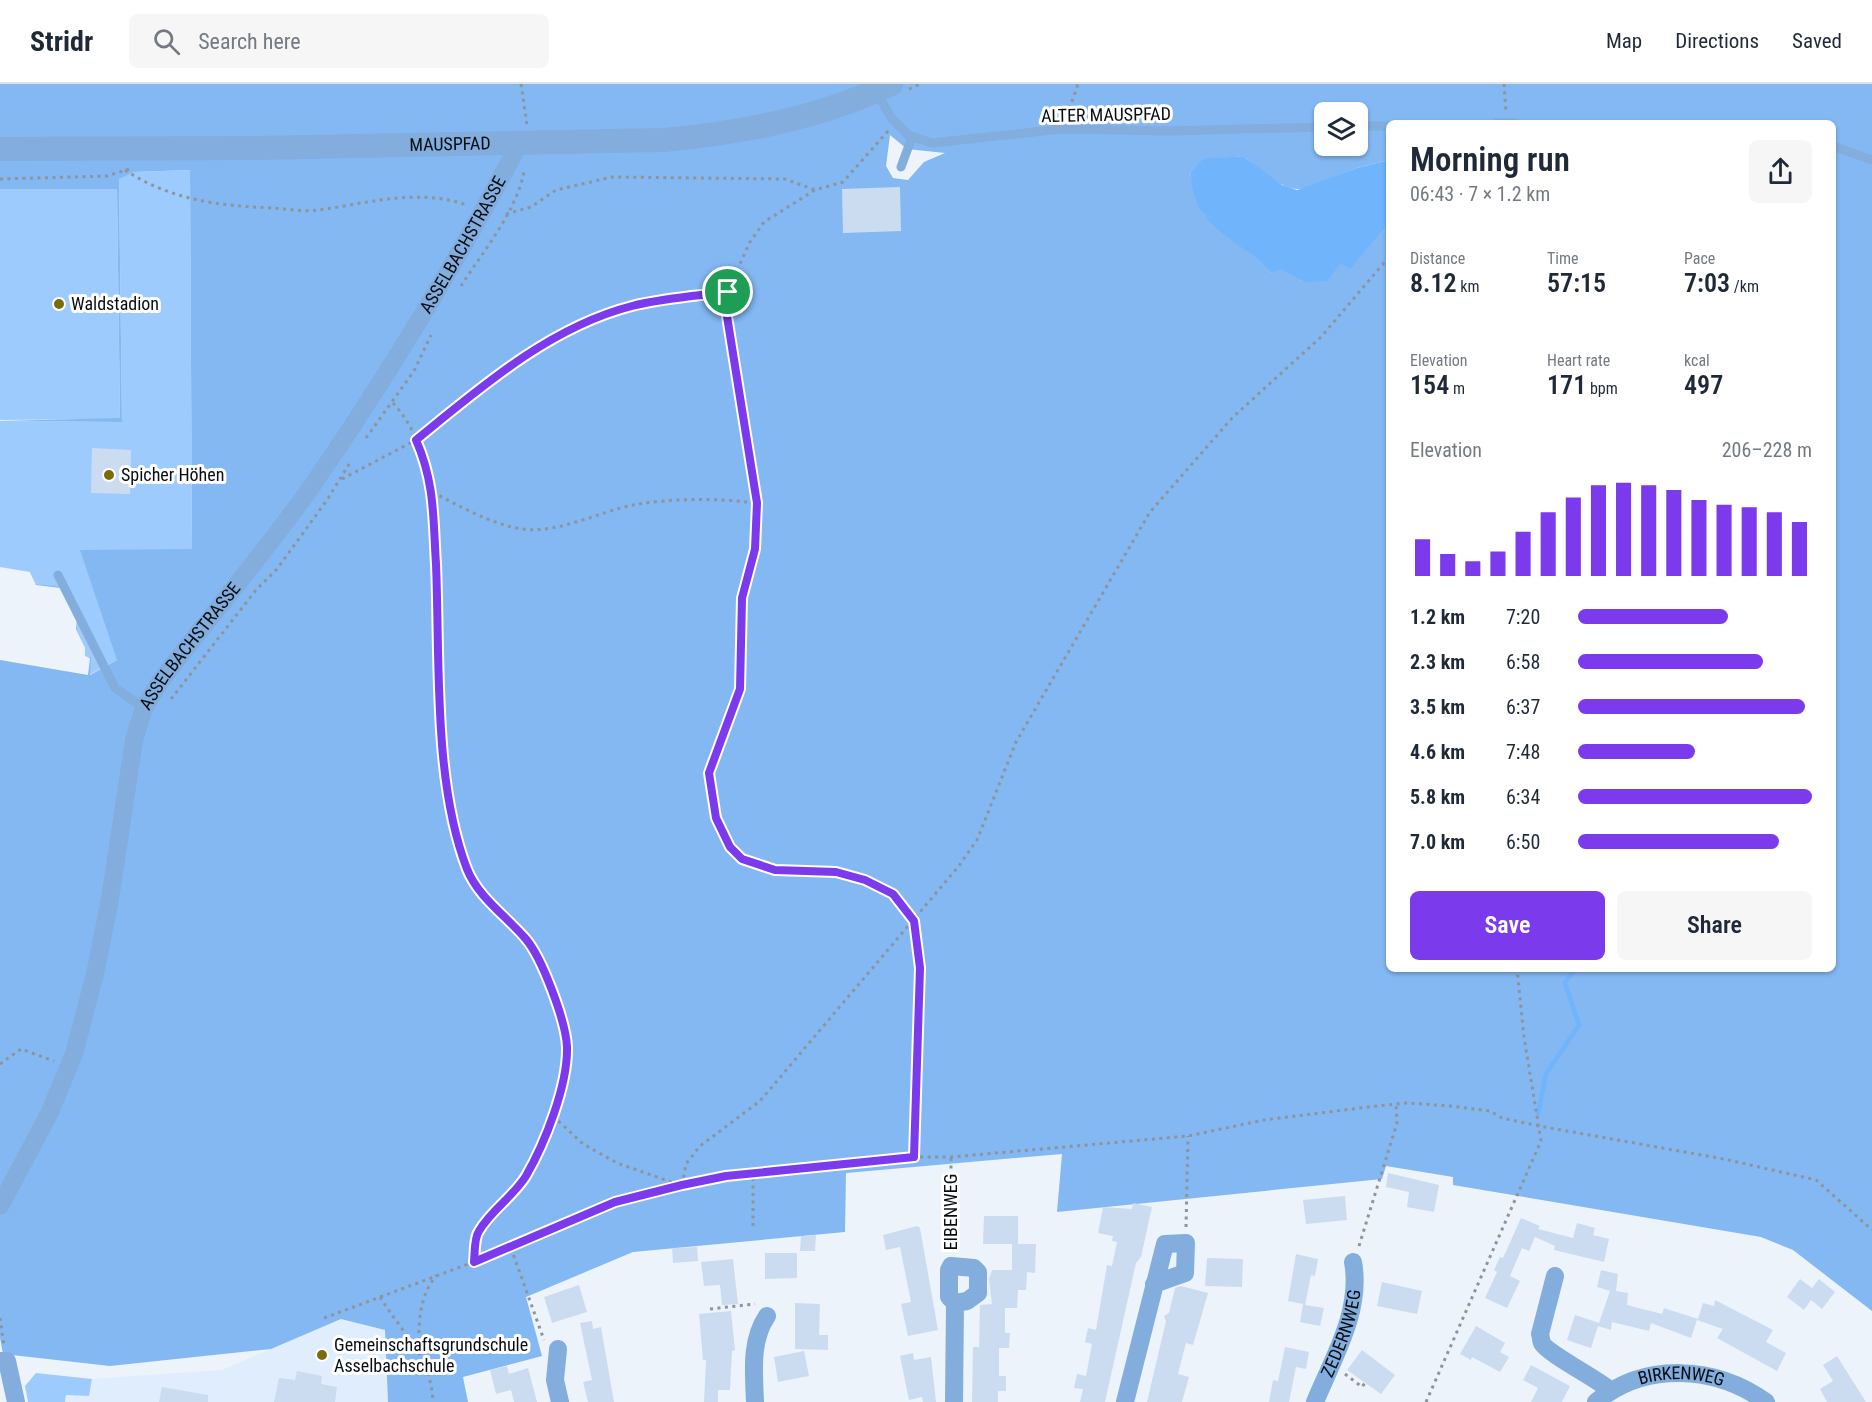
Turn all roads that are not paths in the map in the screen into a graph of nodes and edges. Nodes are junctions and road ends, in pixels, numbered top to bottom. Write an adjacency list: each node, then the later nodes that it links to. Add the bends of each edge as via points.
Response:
1 (883, 88): 5 (lane, via 896,123); 6 (street, MAUSPFAD, via 801,117 710,136)
2 (1368, 126): 3 (lane)
3 (1386, 126)
4 (1314, 127): 5 (lane, ALTER MAUSPFAD, via 1062,129 950,142)
5 (912, 137): 10 (lane)
6 (519, 144): 8 (street, MAUSPFAD); 12 (street, ASSELBACHSTRASSE, via 385,374 311,487 162,679)
7 (1836, 147): 9 (lane)
8 (0, 149)
9 (1872, 160)
10 (901, 167)
11 (58, 575): 12 (lane, via 116,688)
12 (144, 708): 13 (street, ASSELBACHSTRASSE, via 134,740 95,974 70,1066)
13 (0, 1206)
14 (1353, 1262): 22 (street, ZEDERNWEG, via 1355,1297)
15 (1555, 1276): 21 (street, via 1541,1342)
16 (1154, 1284): 16 (street, via 1165,1244 1186,1243 1185,1274); 27 (street)
17 (955, 1304): 17 (street, EIBENWEG, via 978,1293 978,1272 970,1266 951,1266 949,1297); 26 (street, EIBENWEG)
18 (761, 1310): 25 (street, via 755,1349)
19 (558, 1349): 24 (street, via 555,1380)
20 (3, 1361): 23 (street)
21 (1610, 1390): 28 (street, BIRKENWEG); 29 (street, BIRKENWEG, via 1648,1377 1695,1372 1725,1380)
22 (1317, 1401)
23 (16, 1402)
24 (560, 1402)
25 (755, 1402)
26 (954, 1402)
27 (1125, 1402)
28 (1596, 1402)
29 (1766, 1402)

